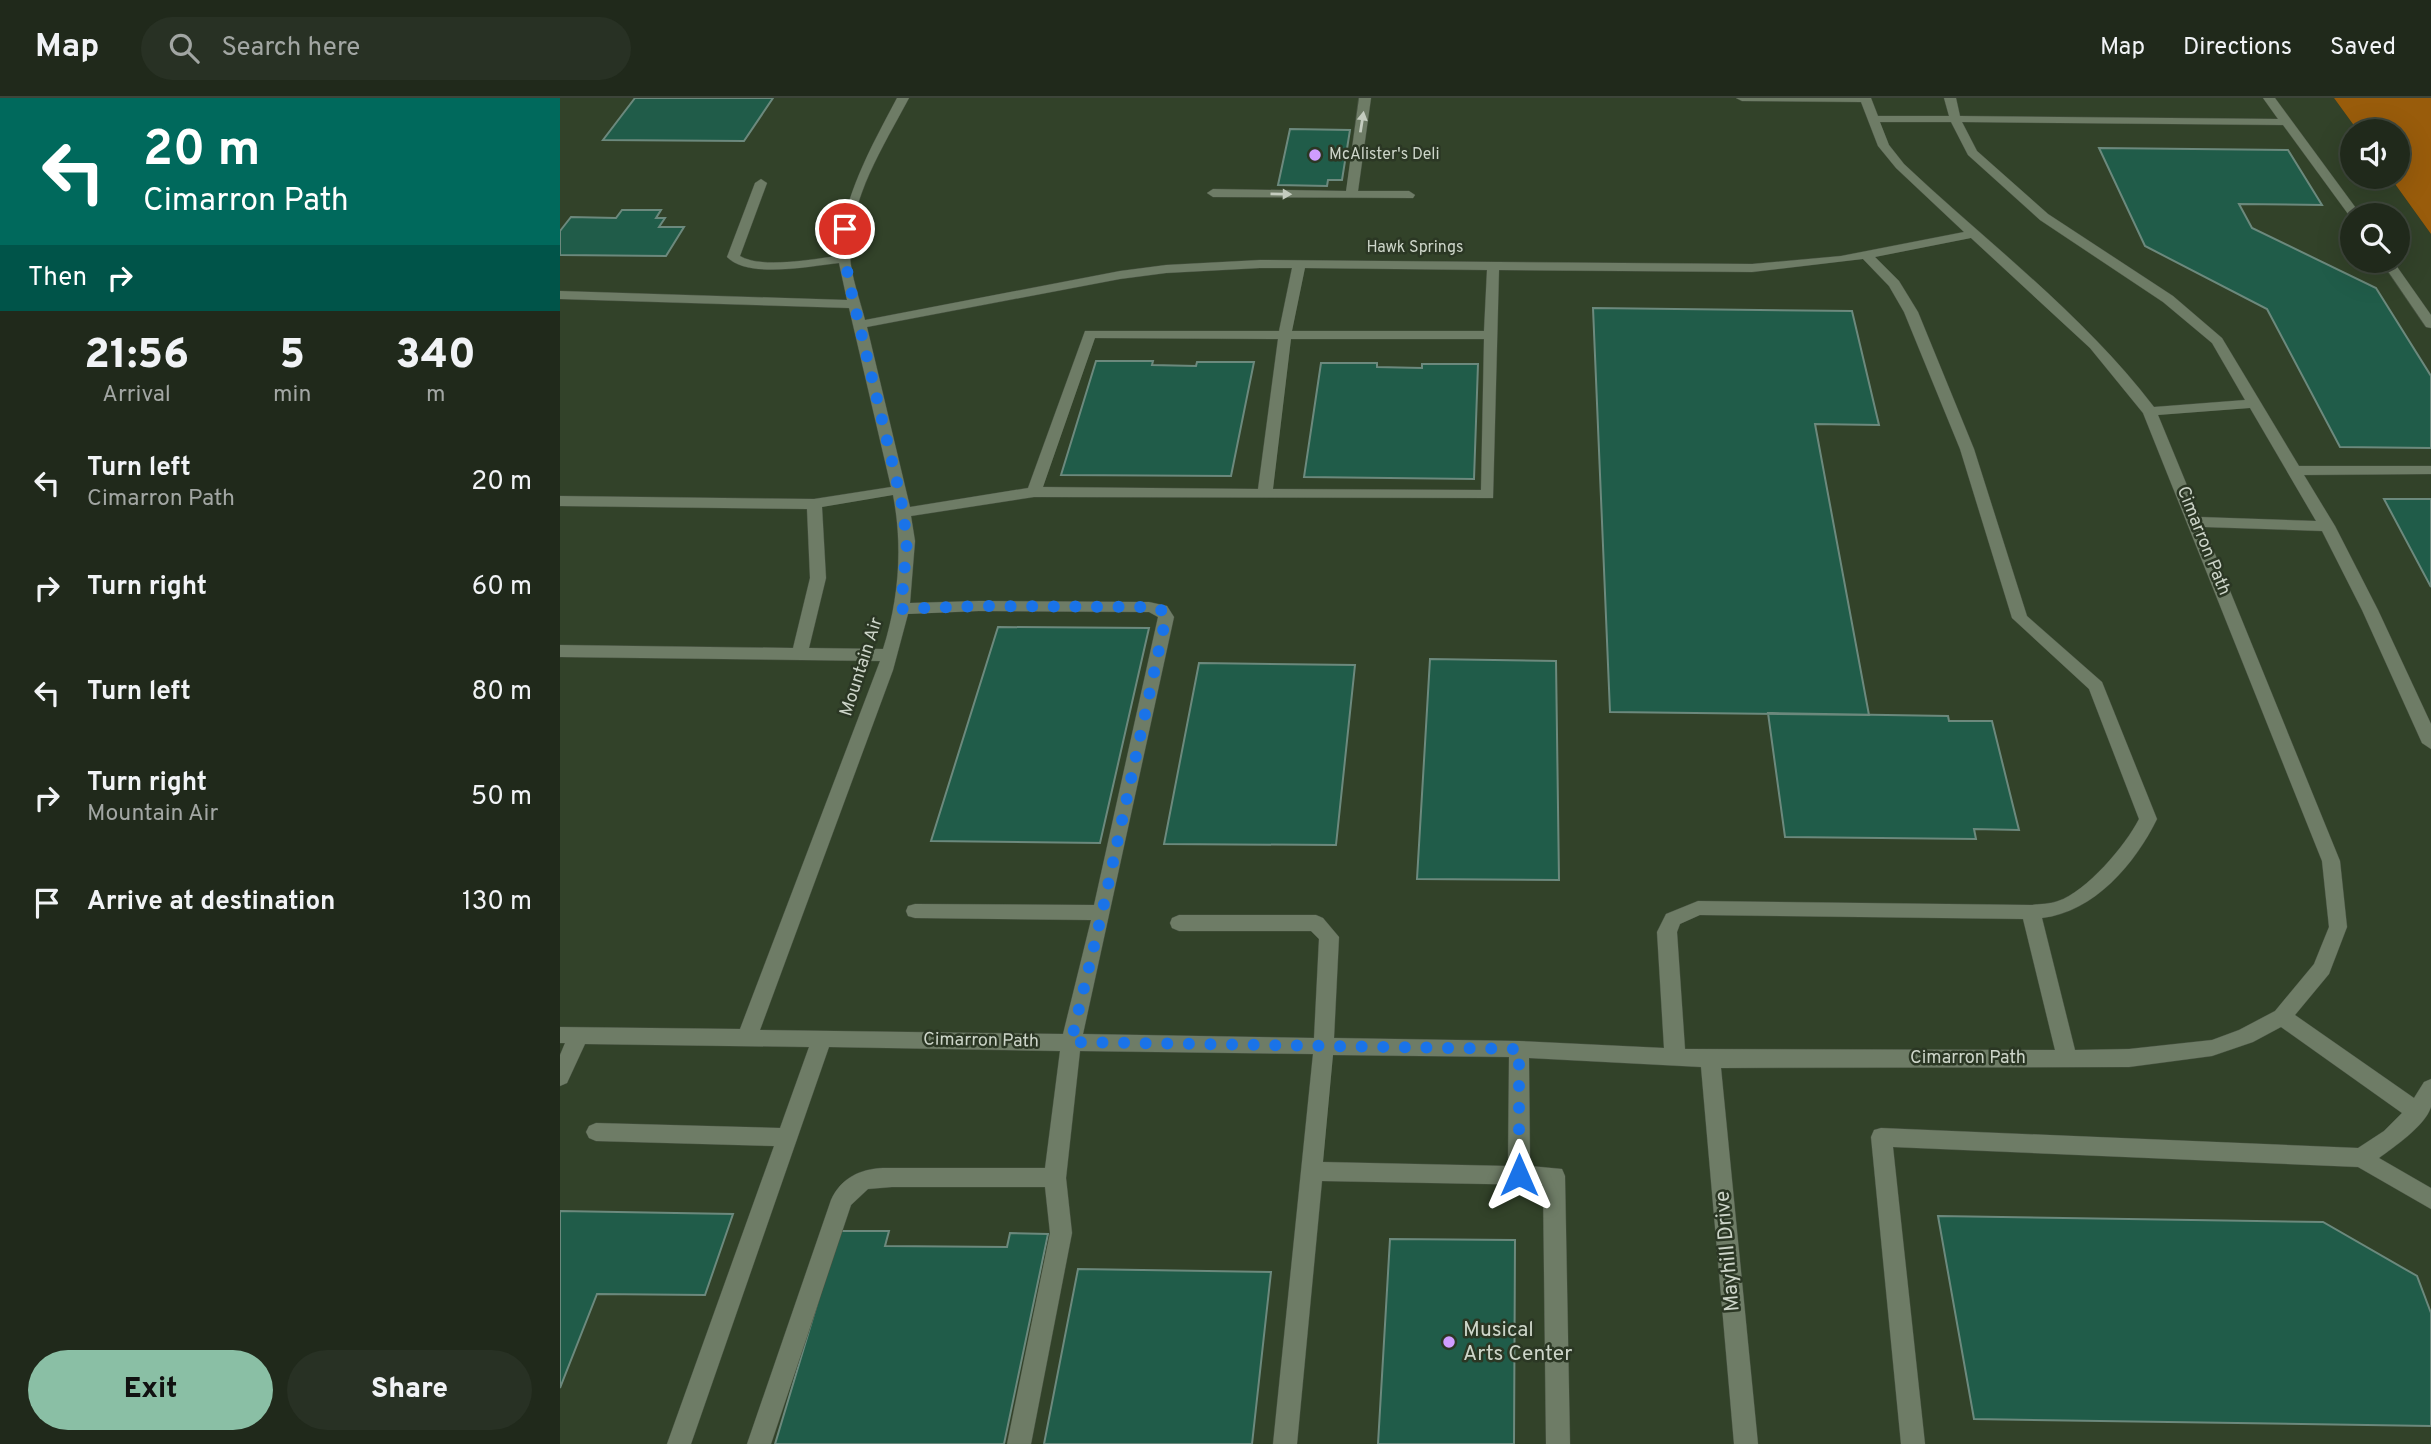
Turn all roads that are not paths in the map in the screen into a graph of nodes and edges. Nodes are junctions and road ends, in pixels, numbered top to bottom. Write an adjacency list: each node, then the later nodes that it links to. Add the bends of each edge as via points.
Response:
1 (903, 98): 17 (street, Mountain Air, via 852,200 845,229)
2 (1366, 98): 12 (street, one-way to 2)
3 (1742, 98): 6 (street)
4 (1950, 98): 8 (street)
5 (2269, 98): 9 (street)
6 (1865, 99): 7 (street, Cimarron Path)
7 (1872, 119): 8 (street); 15 (street, Cimarron Path, via 1884,146 1900,166)
8 (1955, 119): 9 (street); 28 (street, via 1972,153 2044,217 2168,299 2217,341)
9 (2287, 122): 14 (street)
10 (761, 183): 17 (street, via 733,257 737,262 753,266)
11 (1213, 193): 12 (street, one-way to 12)
12 (1351, 195): 13 (street)
13 (1409, 195)
14 (2346, 203)
15 (1973, 234): 16 (street, Hawk Springs); 29 (street, Cimarron Path, via 2088,337 2130,382)
16 (1867, 256): 19 (street, Hawk Springs, via 1752,268); 46 (street, via 1894,284 1911,312 1967,449 2020,618 2096,686 2148,819 2143,833 2110,871 2067,906)
17 (845, 259): 22 (street, Mountain Air)
18 (1299, 265): 19 (street, Hawk Springs); 25 (street, Hawk Springs, via 1213,265 1120,275); 26 (street)
19 (1493, 265): 27 (street)
20 (2395, 273): 24 (street)
21 (565, 295): 22 (street); 23 (street)
22 (854, 304): 25 (street, Mountain Air)
23 (560, 312)
24 (2431, 324)
25 (859, 325): 32 (street, Mountain Air)
26 (1285, 335): 27 (street); 33 (street, via 1090,334); 34 (street)
27 (1491, 335): 34 (street, via 1488,495)
28 (2254, 404): 29 (street); 31 (street)
29 (2150, 412): 38 (street, Cimarron Path)
30 (2431, 470): 31 (street)
31 (2295, 471): 39 (street)
32 (898, 490): 36 (street); 37 (street, Mountain Air)
33 (1034, 492): 34 (street); 37 (street)
34 (1265, 492)
35 (560, 501): 36 (street)
36 (814, 504): 42 (street, via 818,578)
37 (902, 513): 40 (street, Mountain Air, via 907,541)
38 (2196, 522): 39 (street); 49 (street, Cimarron Path, via 2331,861 2338,927 2322,968)
39 (2327, 526): 44 (street)
40 (901, 609): 43 (street, Mountain Air); 47 (street, via 1149,607 1166,617)
41 (560, 651): 42 (street)
42 (800, 654): 43 (street)
43 (890, 655): 51 (street, Mountain Air)
44 (2431, 743)
45 (915, 911): 47 (street)
46 (2031, 912): 56 (street, via 1698,908 1673,919 1667,932); 57 (street)
47 (1102, 913): 53 (street)
48 (1178, 923): 54 (street, via 1316,923 1329,937)
49 (2282, 1017): 57 (street, Cimarron Path, via 2212,1048 2129,1058); 61 (street)
50 (569, 1035): 51 (street, Cimarron Path); 59 (street)
51 (747, 1037): 52 (street, Cimarron Path)
52 (822, 1039): 53 (street, Cimarron Path); 63 (street)
53 (1071, 1042): 54 (street, Cimarron Path); 67 (street)
54 (1324, 1046): 55 (street, Cimarron Path); 65 (street)
55 (1519, 1049): 56 (street, Cimarron Path); 66 (street)
56 (1675, 1058): 58 (street, Cimarron Path)
57 (2067, 1058): 58 (street, Cimarron Path)
58 (1710, 1059): 74 (street, Mayhill Drive)
59 (560, 1077)
60 (2431, 1088): 61 (street)
61 (2417, 1112): 64 (street, via 2391,1138)
62 (596, 1132): 63 (street)
63 (787, 1138): 69 (street)
64 (2361, 1158): 68 (street); 75 (street, via 1881,1137)
65 (1313, 1171): 66 (street); 72 (street)
66 (1519, 1175): 73 (street, via 1554,1176)
67 (1055, 1178): 70 (street, via 892,1177 853,1184 837,1212); 71 (street, via 1061,1233)
68 (2431, 1199)
69 (679, 1444)
70 (759, 1444)
71 (1019, 1444)
72 (1285, 1444)
73 (1558, 1444)
74 (1746, 1444)
75 (1913, 1444)

